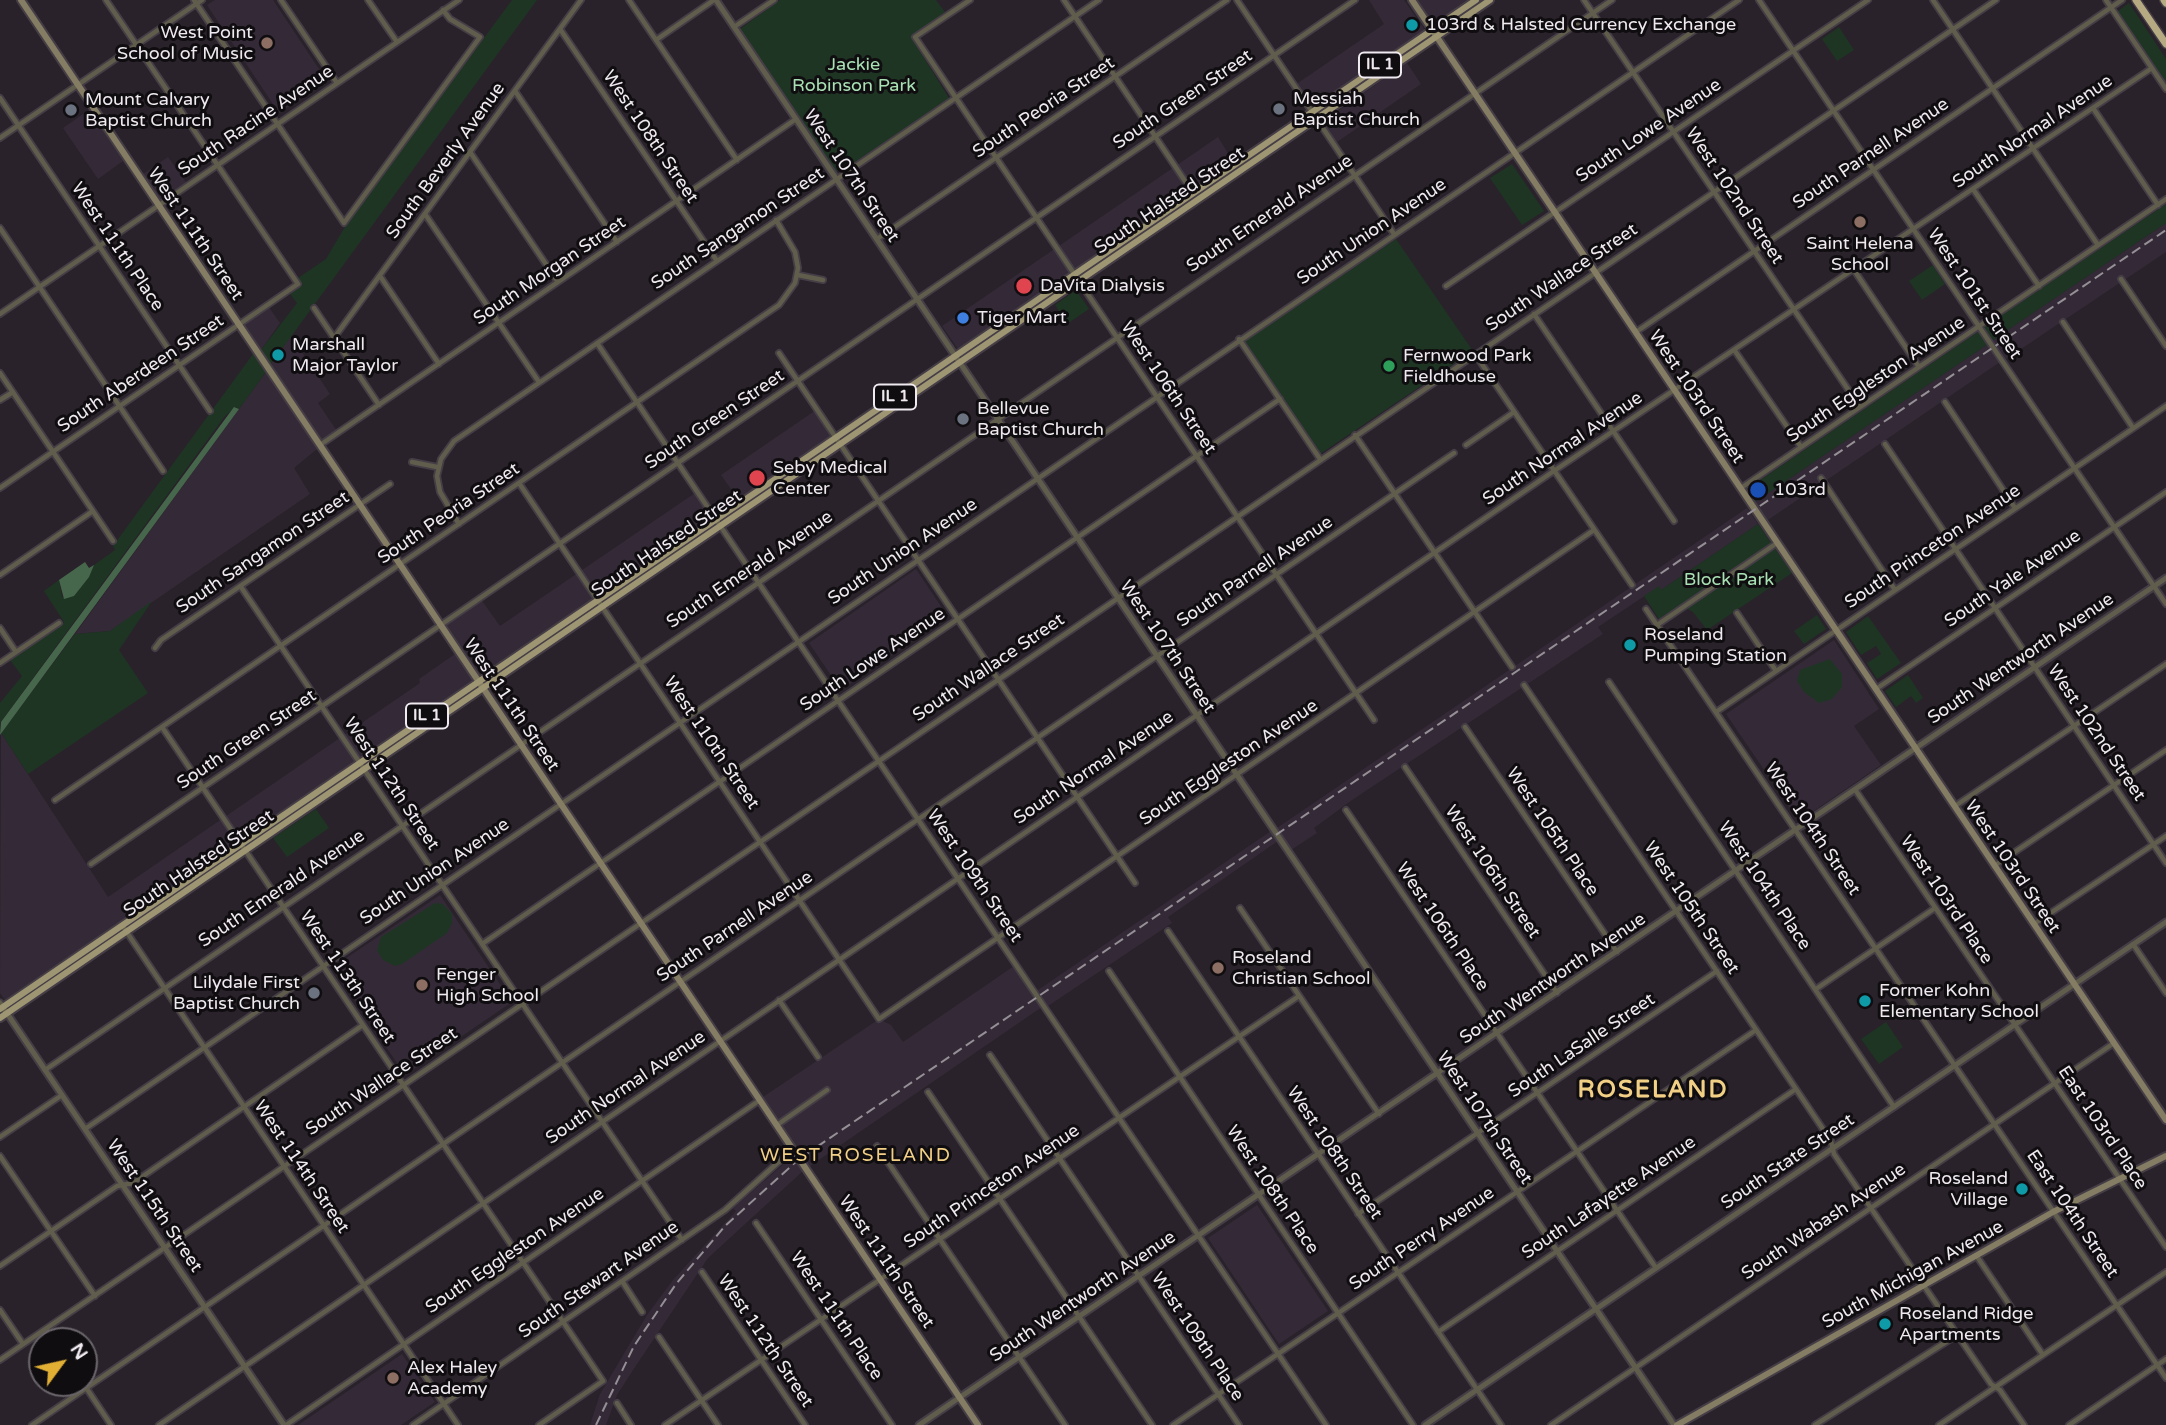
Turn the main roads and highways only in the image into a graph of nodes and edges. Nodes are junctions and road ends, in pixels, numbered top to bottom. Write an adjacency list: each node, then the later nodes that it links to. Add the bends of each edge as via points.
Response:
1 (21, 0): 8 (main road, West 111th Street)
2 (1412, 0): 6 (main road, West 103rd Street)
3 (1476, 0): 6 (main road, South Halsted Street / IL 1)
4 (1490, 0): 6 (main road, South Halsted Street / IL 1)
5 (2136, 0): 7 (highway)
6 (1435, 33): 8 (main road, South Halsted Street / IL 1); 10 (main road, West 103rd Street)
7 (2166, 44)
8 (481, 684): 9 (main road, South Halsted Street / IL 1); 12 (main road, West 111th Street)
9 (2, 1010)
10 (2166, 1120)
11 (2166, 1156): 13 (main road, South Michigan Avenue, via 2053,1212)
12 (978, 1425)
13 (1676, 1425)

